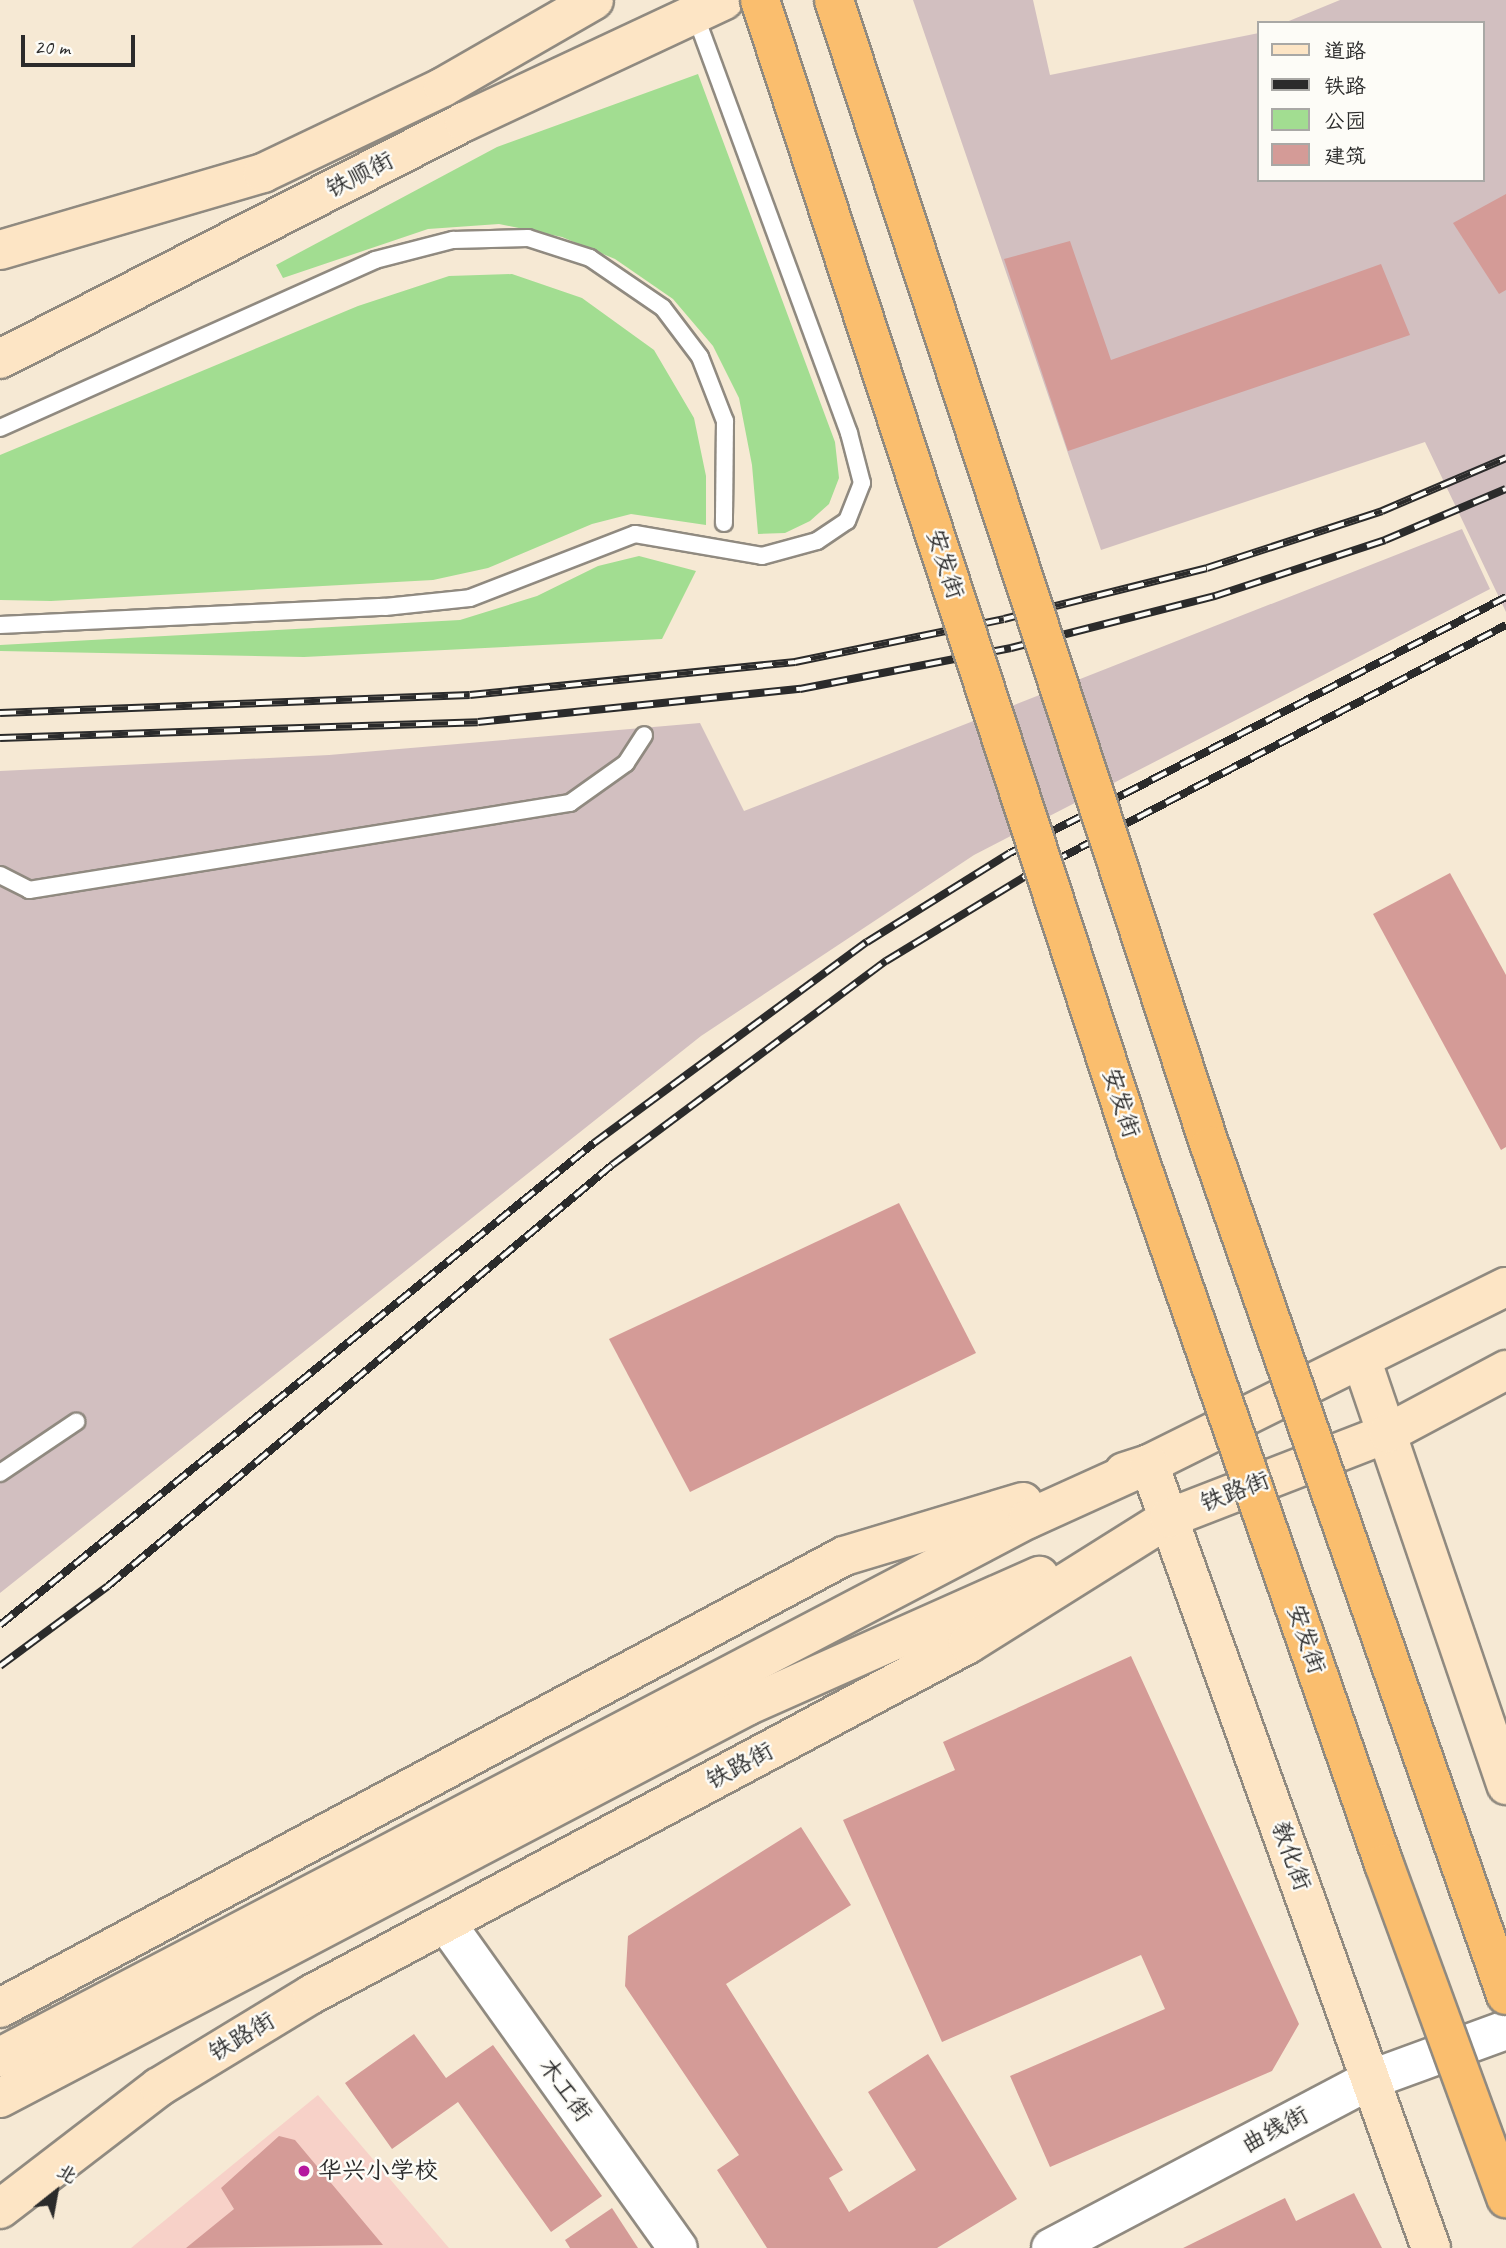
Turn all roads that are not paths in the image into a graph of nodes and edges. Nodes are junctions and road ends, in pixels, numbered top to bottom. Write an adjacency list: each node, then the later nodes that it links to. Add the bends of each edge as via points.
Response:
1 (594, 0): 5 (main road, 铁顺街, via 443,87 263,173)
2 (760, 0): 29 (highway, 安发街, bridge, via 1136,1150 1379,1851)
3 (834, 0): 23 (highway, bridge, via 1210,1146)
4 (703, 5): 6 (main road, 铁顺街); 9 (lane, via 849,433 862,483 847,521 817,541 762,555 635,534 470,598 385,607)
5 (0, 250)
6 (0, 359)
7 (0, 428): 8 (lane, via 375,260 453,240 528,238 590,258 663,308 700,357 725,421)
8 (724, 523)
9 (0, 625)
10 (644, 734): 11 (lane, via 626,763 569,803 29,890)
11 (0, 875)
12 (1506, 1287): 13 (main road)
13 (1362, 1361): 16 (main road); 17 (main road)
14 (1506, 1370): 16 (main road, 铁路街)
15 (76, 1422): 18 (lane)
16 (1388, 1433): 19 (main road, 铁路街); 21 (main road)
17 (1149, 1464): 19 (main road, 教化街); 20 (main road, via 1028,1519); 24 (main road, via 844,1556)
18 (0, 1473)
19 (1169, 1518): 20 (main road); 27 (main road, 教化街); 30 (main road, 铁路街, via 968,1644 312,1994 159,2087)
20 (738, 1692): 26 (main road); 28 (main road)
21 (1506, 1785)
22 (453, 1933): 31 (street, 木工街)
23 (1506, 1995)
24 (0, 2008)
25 (1506, 2030): 27 (street, 曲线街)
26 (0, 2057)
27 (1372, 2079): 32 (street, 曲线街); 33 (main road, 教化街)
28 (0, 2098)
29 (1506, 2198)
30 (0, 2209)
31 (678, 2248)
32 (1051, 2248)
33 (1431, 2248)

